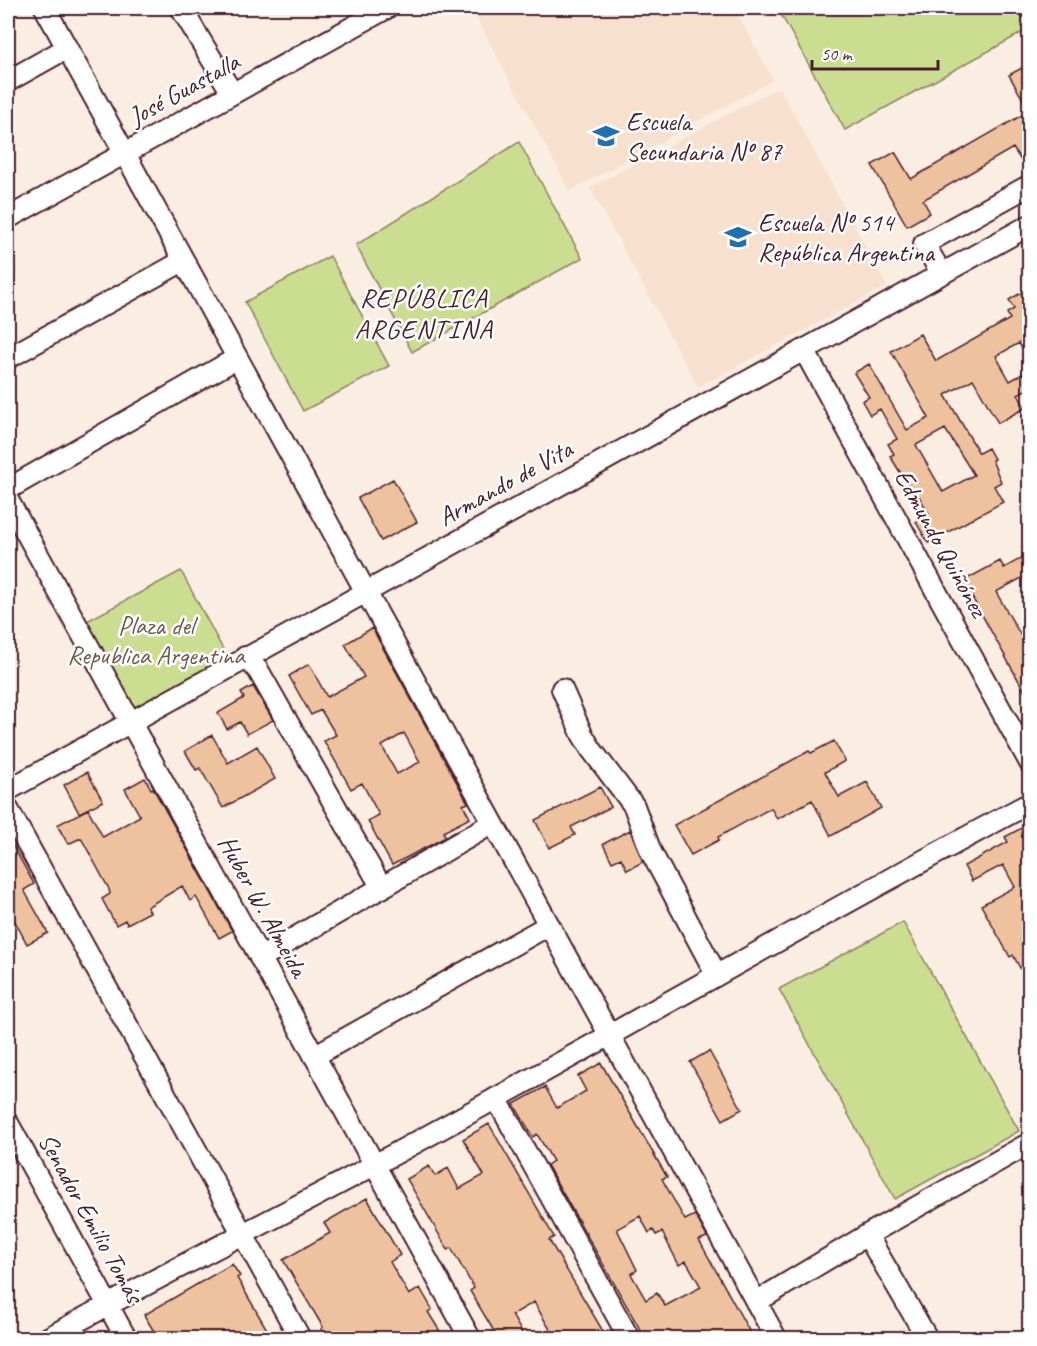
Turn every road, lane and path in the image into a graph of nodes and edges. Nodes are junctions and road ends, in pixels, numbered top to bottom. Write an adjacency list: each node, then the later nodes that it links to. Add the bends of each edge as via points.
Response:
1 (45, 8): 4 (street)
2 (181, 8): 6 (street)
3 (387, 8): 6 (street, José Guastalla)
4 (67, 48): 5 (street); 7 (street)
5 (8, 81)
6 (232, 93): 7 (street, José Guastalla)
7 (125, 153): 9 (street, José Guastalla); 11 (street)
8 (1029, 185): 12 (street, via 924,244)
9 (8, 218)
10 (1029, 225): 12 (street, Armando de Vita)
11 (183, 261): 14 (street); 15 (street)
12 (942, 274): 13 (street, Armando de Vita)
13 (804, 350): 18 (street, Armando de Vita); 22 (street, Edmundo Quiñónez)
14 (8, 358)
15 (237, 358): 16 (street); 18 (street)
16 (8, 489)
17 (8, 500): 21 (street, Huber W. Almeida)
18 (366, 591): 19 (street, Armando de Vita); 26 (street)
19 (245, 657): 21 (street, Armando de Vita); 27 (street, via 258,670)
20 (562, 689): 30 (street, via 591,749 634,806 651,852)
21 (130, 721): 23 (street, Armando de Vita); 29 (street, Huber W. Almeida)
22 (1029, 763)
23 (8, 790)
24 (1029, 803): 30 (street)
25 (8, 809): 37 (street)
26 (493, 823): 27 (street); 28 (street)
27 (382, 888): 29 (street)
28 (549, 925): 31 (street); 32 (street)
29 (260, 958): 32 (street, Huber W. Almeida)
30 (716, 974): 31 (street)
31 (610, 1035): 33 (street); 39 (street)
32 (314, 1056): 36 (street, Huber W. Almeida)
33 (495, 1098): 36 (street); 45 (street)
34 (8, 1123): 40 (street, Senador Emilio Tomás)
35 (1029, 1143): 38 (street)
36 (374, 1165): 37 (street); 44 (street, Huber W. Almeida)
37 (241, 1234): 40 (street); 43 (street)
38 (867, 1235): 39 (street); 47 (street)
39 (756, 1302): 46 (street)
40 (108, 1304): 41 (street); 42 (street, Senador Emilio Tomás)
41 (48, 1338)
42 (126, 1338)
43 (300, 1338)
44 (470, 1338)
45 (629, 1338)
46 (776, 1338)
47 (927, 1338)

